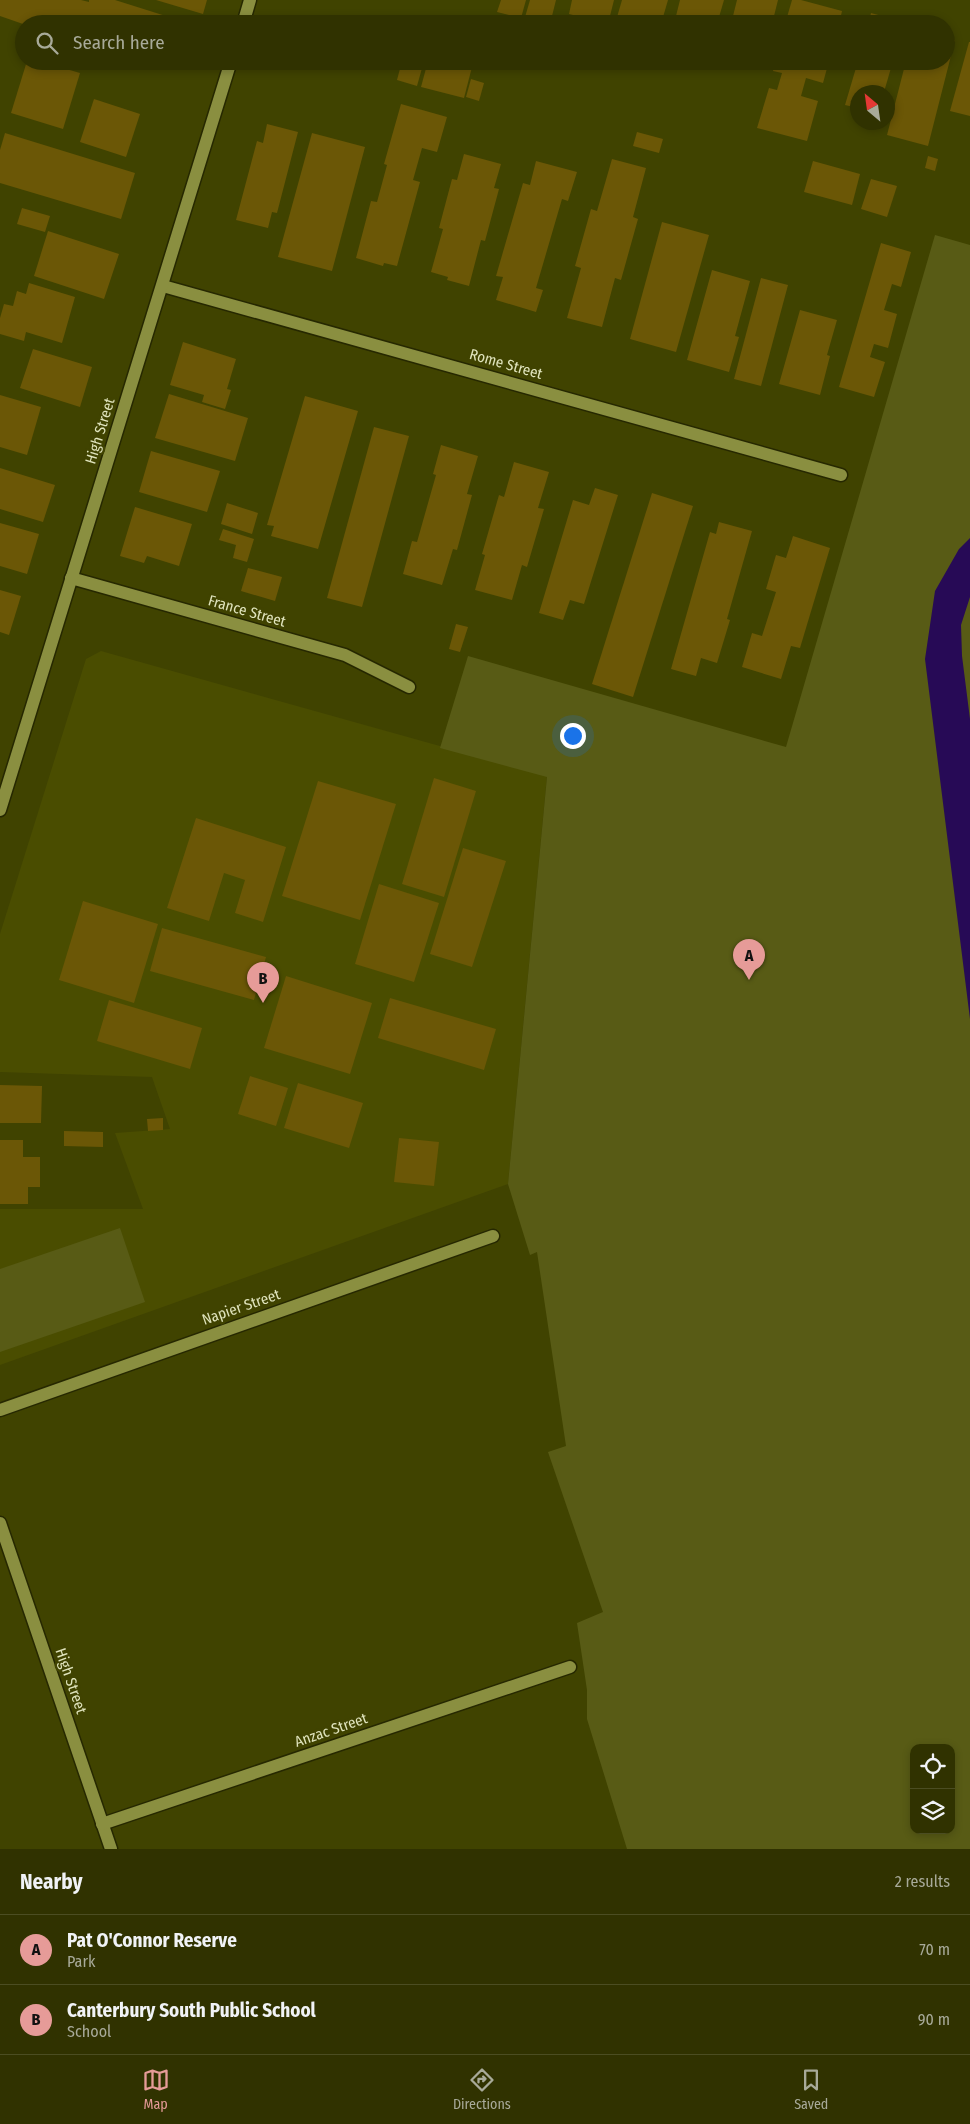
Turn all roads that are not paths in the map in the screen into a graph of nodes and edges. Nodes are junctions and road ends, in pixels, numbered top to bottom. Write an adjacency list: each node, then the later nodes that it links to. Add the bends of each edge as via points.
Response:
1 (250, 0): 2 (street)
2 (246, 15)
3 (228, 70): 4 (street, High Street)
4 (163, 286): 5 (street, Rome Street); 6 (street, High Street)
5 (841, 475)
6 (71, 578): 7 (street, France Street, via 345,655); 8 (street, High Street)
7 (409, 687)
8 (0, 810)
9 (493, 1236): 10 (street, Napier Street)
10 (0, 1410)
11 (0, 1524): 13 (street, High Street)
12 (570, 1666): 13 (street, Anzac Street)
13 (102, 1824): 14 (street, High Street)
14 (111, 1849)

